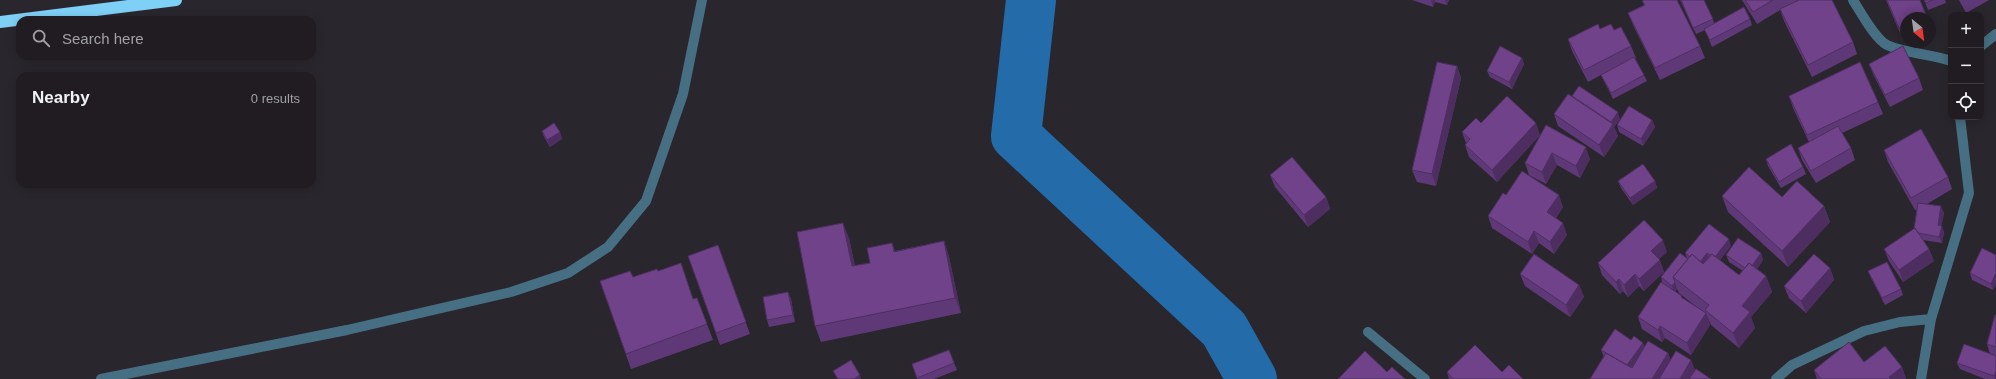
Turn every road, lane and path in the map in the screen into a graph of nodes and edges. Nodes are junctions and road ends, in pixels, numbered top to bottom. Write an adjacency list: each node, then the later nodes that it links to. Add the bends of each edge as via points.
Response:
1 (176, 0): 4 (highway)
2 (702, 0): 13 (street, via 683,94 646,201 608,247 568,274 511,292 347,330)
3 (1853, 0): 9 (street, via 1886,45)
4 (48, 16)
5 (16, 20): 6 (highway)
6 (0, 22)
7 (1996, 34): 8 (street)
8 (1984, 44)
9 (1948, 60)
10 (1960, 120): 11 (street, via 1969,193)
11 (1931, 319): 15 (street, via 1900,322 1864,331 1792,365); 16 (street)
12 (1368, 332): 14 (street)
13 (101, 379)
14 (1425, 379)
15 (1776, 379)
16 (1921, 379)

